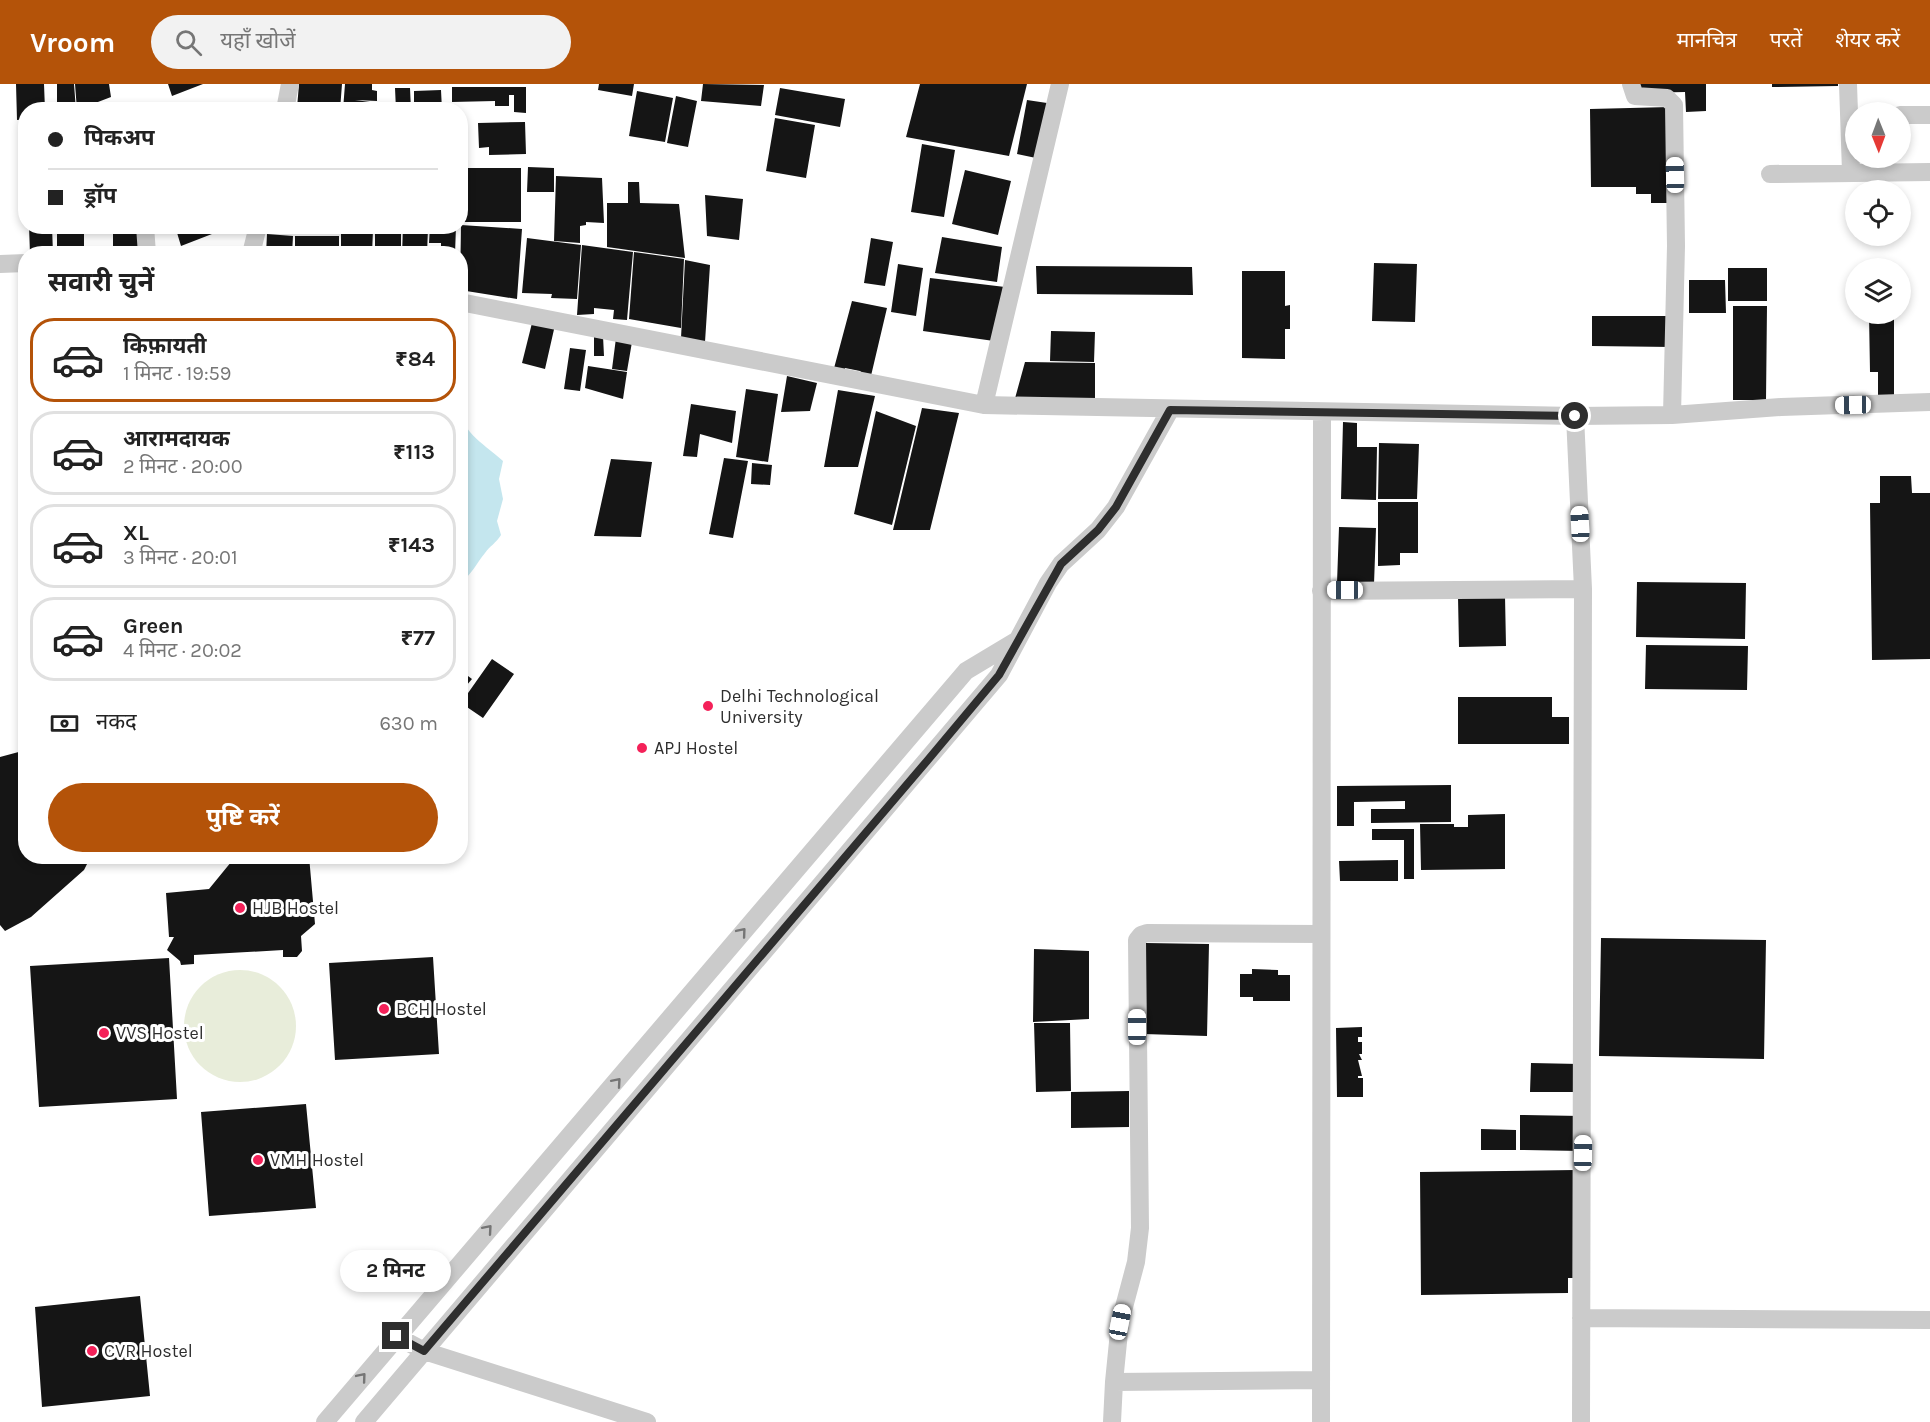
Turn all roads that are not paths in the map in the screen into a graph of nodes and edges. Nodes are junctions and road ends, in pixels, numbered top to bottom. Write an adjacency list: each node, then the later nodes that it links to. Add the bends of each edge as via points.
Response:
1 (290, 84): 5 (street)
2 (1060, 84): 17 (street)
3 (1631, 84): 20 (street, via 1635,96 1667,98 1674,105)
4 (1848, 84): 6 (street)
5 (287, 102)
6 (1850, 102)
7 (1911, 115): 8 (street)
8 (1930, 115)
9 (1851, 168): 10 (street)
10 (1851, 172): 11 (street); 12 (street)
11 (1930, 172)
12 (1770, 174)
13 (18, 263): 14 (street)
14 (0, 264)
15 (468, 304): 17 (street)
16 (1930, 402): 20 (street)
17 (984, 405): 18 (street)
18 (1170, 410): 19 (street); 24 (street, via 1116,507 1098,530 1061,564)
19 (1322, 412): 21 (street); 23 (street)
20 (1672, 415): 21 (street)
21 (1575, 416): 22 (street)
22 (1583, 589): 23 (street); 26 (street)
23 (1321, 591): 25 (street)
24 (1017, 640): 28 (street, one-way to 24, via 966,671); 29 (street, via 999,675)
25 (1321, 934): 30 (street); 31 (street, via 1147,933 1137,940 1140,1228 1137,1262 1120,1322)
26 (1581, 1317): 27 (street); 37 (street)
27 (1930, 1320)
28 (396, 1336): 29 (street); 32 (street, one-way to 28)
29 (424, 1351): 33 (street); 34 (street)
30 (1321, 1380): 31 (street); 36 (street)
31 (1114, 1382): 35 (street)
32 (325, 1422)
33 (364, 1422)
34 (647, 1422)
35 (1112, 1422)
36 (1321, 1422)
37 (1581, 1422)

